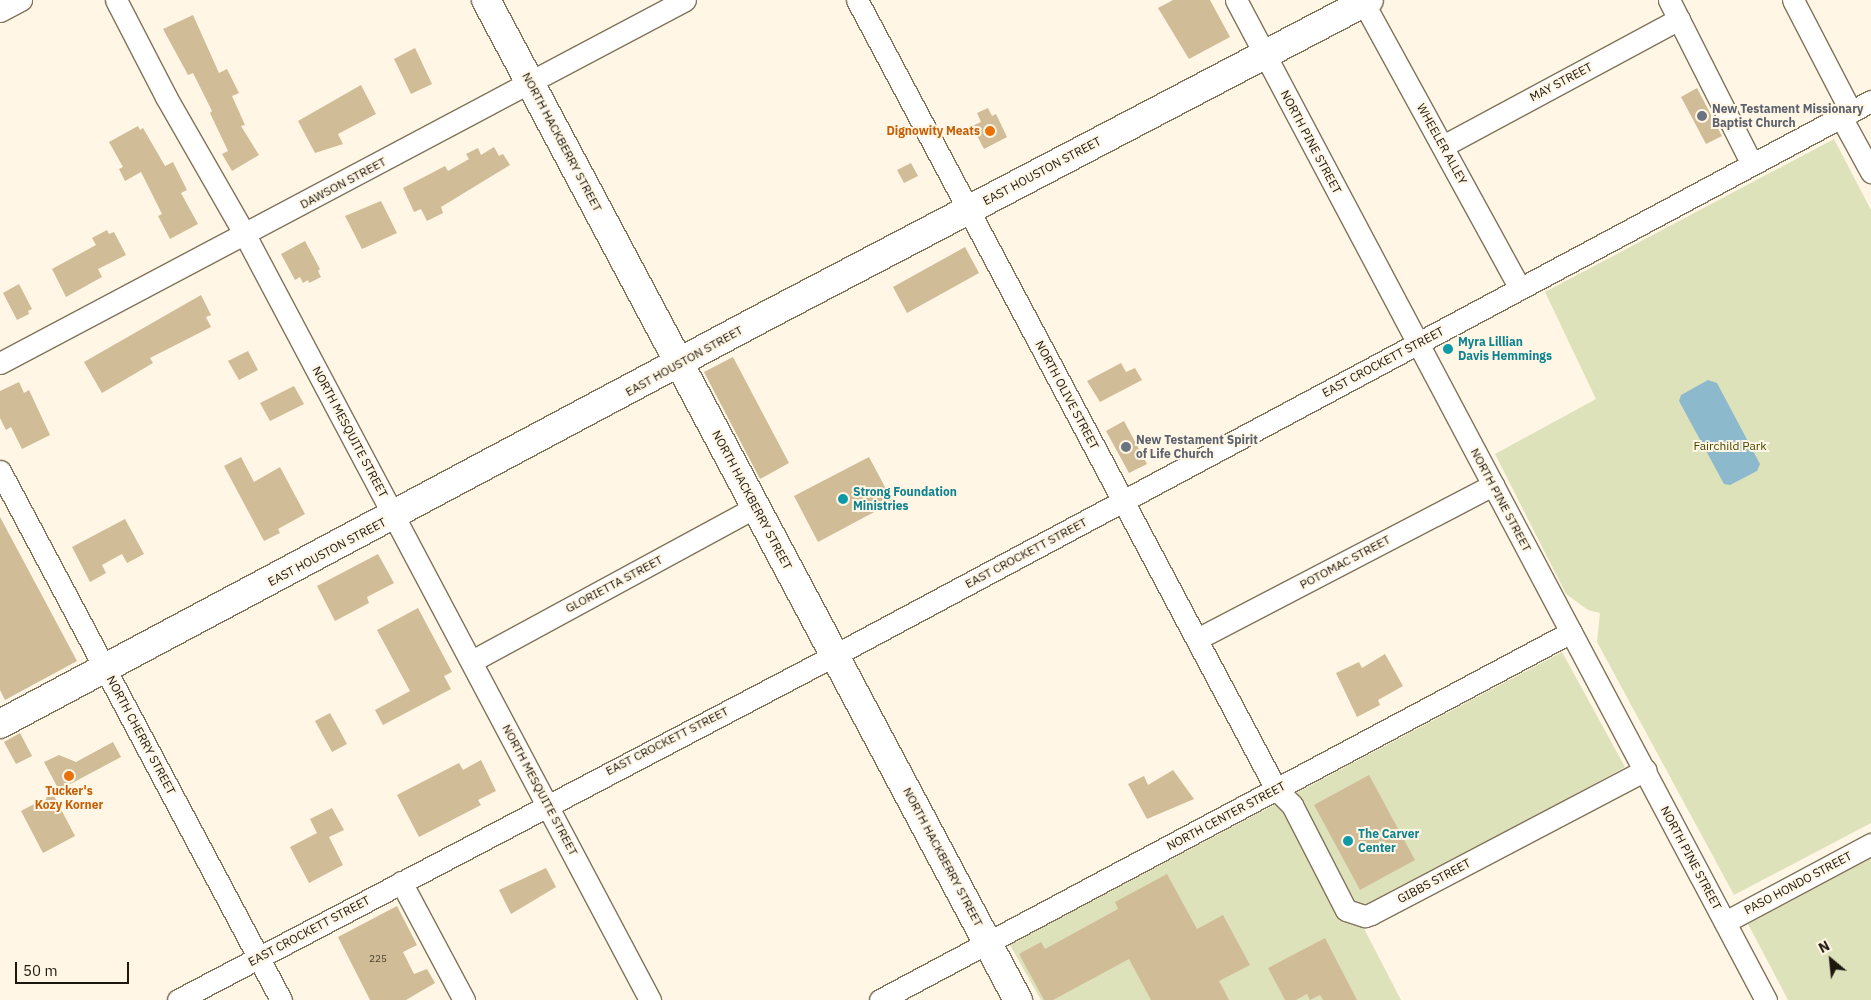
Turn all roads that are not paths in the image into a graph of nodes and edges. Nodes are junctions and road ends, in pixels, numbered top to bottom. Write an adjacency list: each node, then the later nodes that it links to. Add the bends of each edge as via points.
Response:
1 (21, 0): 10 (street)
2 (116, 0): 20 (street, NORTH MESQUITE STREET, via 166,97)
3 (486, 0): 13 (main road, NORTH HACKBERRY STREET)
4 (685, 0): 13 (street, DAWSON STREET)
5 (857, 0): 19 (street, NORTH OLIVE STREET)
6 (1236, 0): 12 (street, NORTH PINE STREET)
7 (1669, 0): 11 (street)
8 (1793, 0): 15 (street)
9 (1365, 1): 12 (main road, EAST HOUSTON STREET); 16 (street, WHEELER ALLEY)
10 (0, 11)
11 (1680, 19): 16 (street, MAY STREET); 17 (street)
12 (1265, 55): 19 (main road, EAST HOUSTON STREET); 22 (street, NORTH PINE STREET)
13 (530, 82): 20 (street, DAWSON STREET); 24 (main road, NORTH HACKBERRY STREET)
14 (1871, 101): 15 (street, EAST CROCKETT STREET)
15 (1846, 114): 17 (street, EAST CROCKETT STREET); 18 (street)
16 (1443, 146): 21 (street, WHEELER ALLEY)
17 (1752, 164): 21 (street, EAST CROCKETT STREET)
18 (1871, 172)
19 (968, 210): 24 (main road, EAST HOUSTON STREET); 27 (street, NORTH OLIVE STREET)
20 (245, 235): 23 (street, DAWSON STREET); 29 (street, NORTH MESQUITE STREET)
21 (1520, 288): 22 (street, EAST CROCKETT STREET)
22 (1418, 343): 26 (street, NORTH PINE STREET); 27 (street, EAST CROCKETT STREET)
23 (0, 363)
24 (680, 364): 28 (main road, NORTH HACKBERRY STREET); 29 (main road, EAST HOUSTON STREET)
25 (0, 471): 34 (street, NORTH CHERRY STREET)
26 (1493, 485): 30 (street, NORTH PINE STREET); 31 (street, POTOMAC STREET)
27 (1123, 501): 31 (street, NORTH OLIVE STREET); 32 (street, EAST CROCKETT STREET)
28 (756, 507): 32 (main road, NORTH HACKBERRY STREET); 33 (street, GLORIETTA STREET)
29 (395, 516): 33 (street, NORTH MESQUITE STREET); 34 (main road, EAST HOUSTON STREET)
30 (1571, 632): 36 (street, NORTH PINE STREET); 37 (street, NORTH CENTER STREET)
31 (1197, 639): 37 (street, NORTH OLIVE STREET)
32 (835, 654): 38 (street, EAST CROCKETT STREET); 42 (main road, NORTH HACKBERRY STREET)
33 (472, 661): 38 (street, NORTH MESQUITE STREET)
34 (106, 668): 35 (main road, EAST HOUSTON STREET); 43 (street, NORTH CHERRY STREET)
35 (0, 724)
36 (1645, 770): 37 (street, GIBBS STREET, via 1365,916 1346,910 1292,805); 41 (street, NORTH PINE STREET)
37 (1276, 789): 42 (street, NORTH CENTER STREET)
38 (546, 804): 40 (street, EAST CROCKETT STREET); 47 (street, NORTH MESQUITE STREET)
39 (1871, 844): 41 (street, PASO HONDO STREET)
40 (402, 882): 43 (street, EAST CROCKETT STREET); 46 (street)
41 (1725, 922): 50 (street, NORTH PINE STREET)
42 (988, 943): 48 (street, NORTH CENTER STREET); 49 (main road, NORTH HACKBERRY STREET)
43 (259, 958): 44 (street, EAST CROCKETT STREET); 45 (street, NORTH CHERRY STREET)
44 (178, 1000)
45 (281, 1000)
46 (464, 1000)
47 (650, 1000)
48 (880, 1000)
49 (1018, 1000)
50 (1766, 1000)

